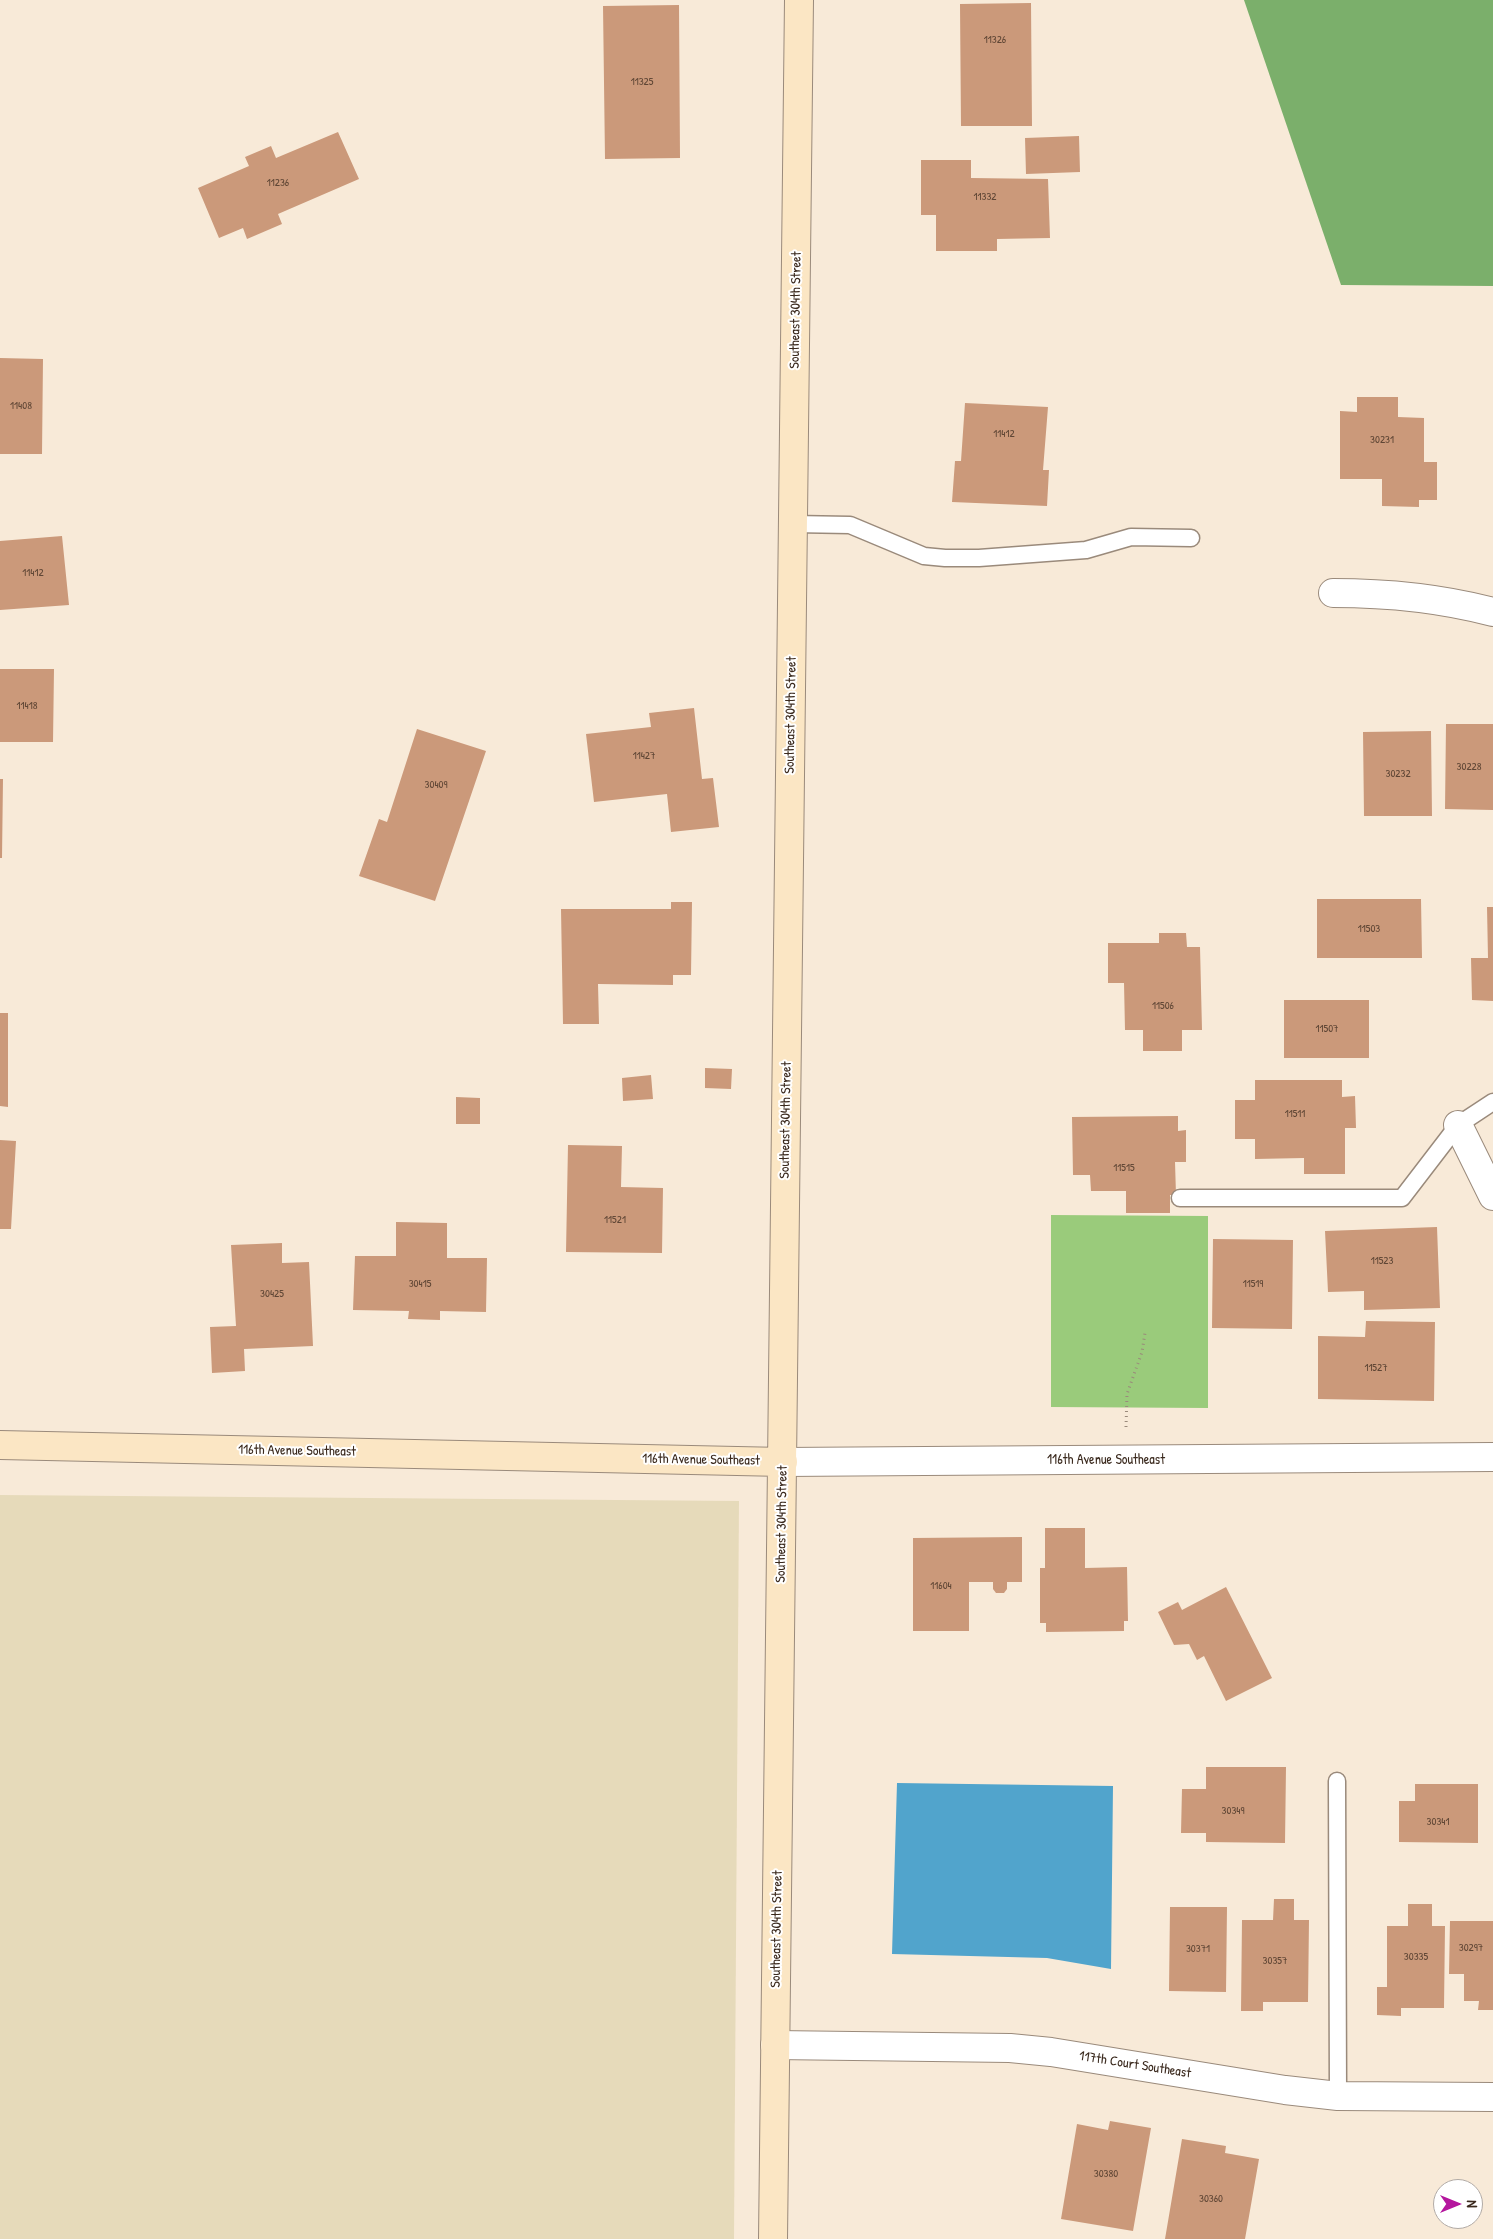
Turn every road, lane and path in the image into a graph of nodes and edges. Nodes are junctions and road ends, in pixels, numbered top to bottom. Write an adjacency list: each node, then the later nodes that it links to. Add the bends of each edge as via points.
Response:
1 (799, 0): 2 (street, Southeast 304th Street)
2 (793, 524): 3 (lane, via 850,524 924,556 945,558 1086,550 1131,537); 14 (street, Southeast 304th Street)
3 (1191, 538)
4 (1333, 593): 5 (street, via 1415,596)
5 (1493, 612)
6 (1493, 1102): 7 (lane)
7 (1458, 1126): 8 (street); 9 (lane, via 1402,1198)
8 (1493, 1196)
9 (1180, 1198)
10 (1145, 1333): 13 (path, via 1127,1394)
11 (0, 1445): 14 (street, 116th Avenue Southeast)
12 (1493, 1457): 13 (street, 116th Avenue Southeast)
13 (1126, 1460): 14 (street, 116th Avenue Southeast)
14 (783, 1462): 16 (street, Southeast 304th Street)
15 (1337, 1781): 17 (lane)
16 (775, 2045): 17 (street, 117th Court Southeast, via 1010,2048); 19 (street, Southeast 304th Street)
17 (1338, 2096): 18 (street, 117th Court Southeast)
18 (1493, 2097)
19 (772, 2239)

